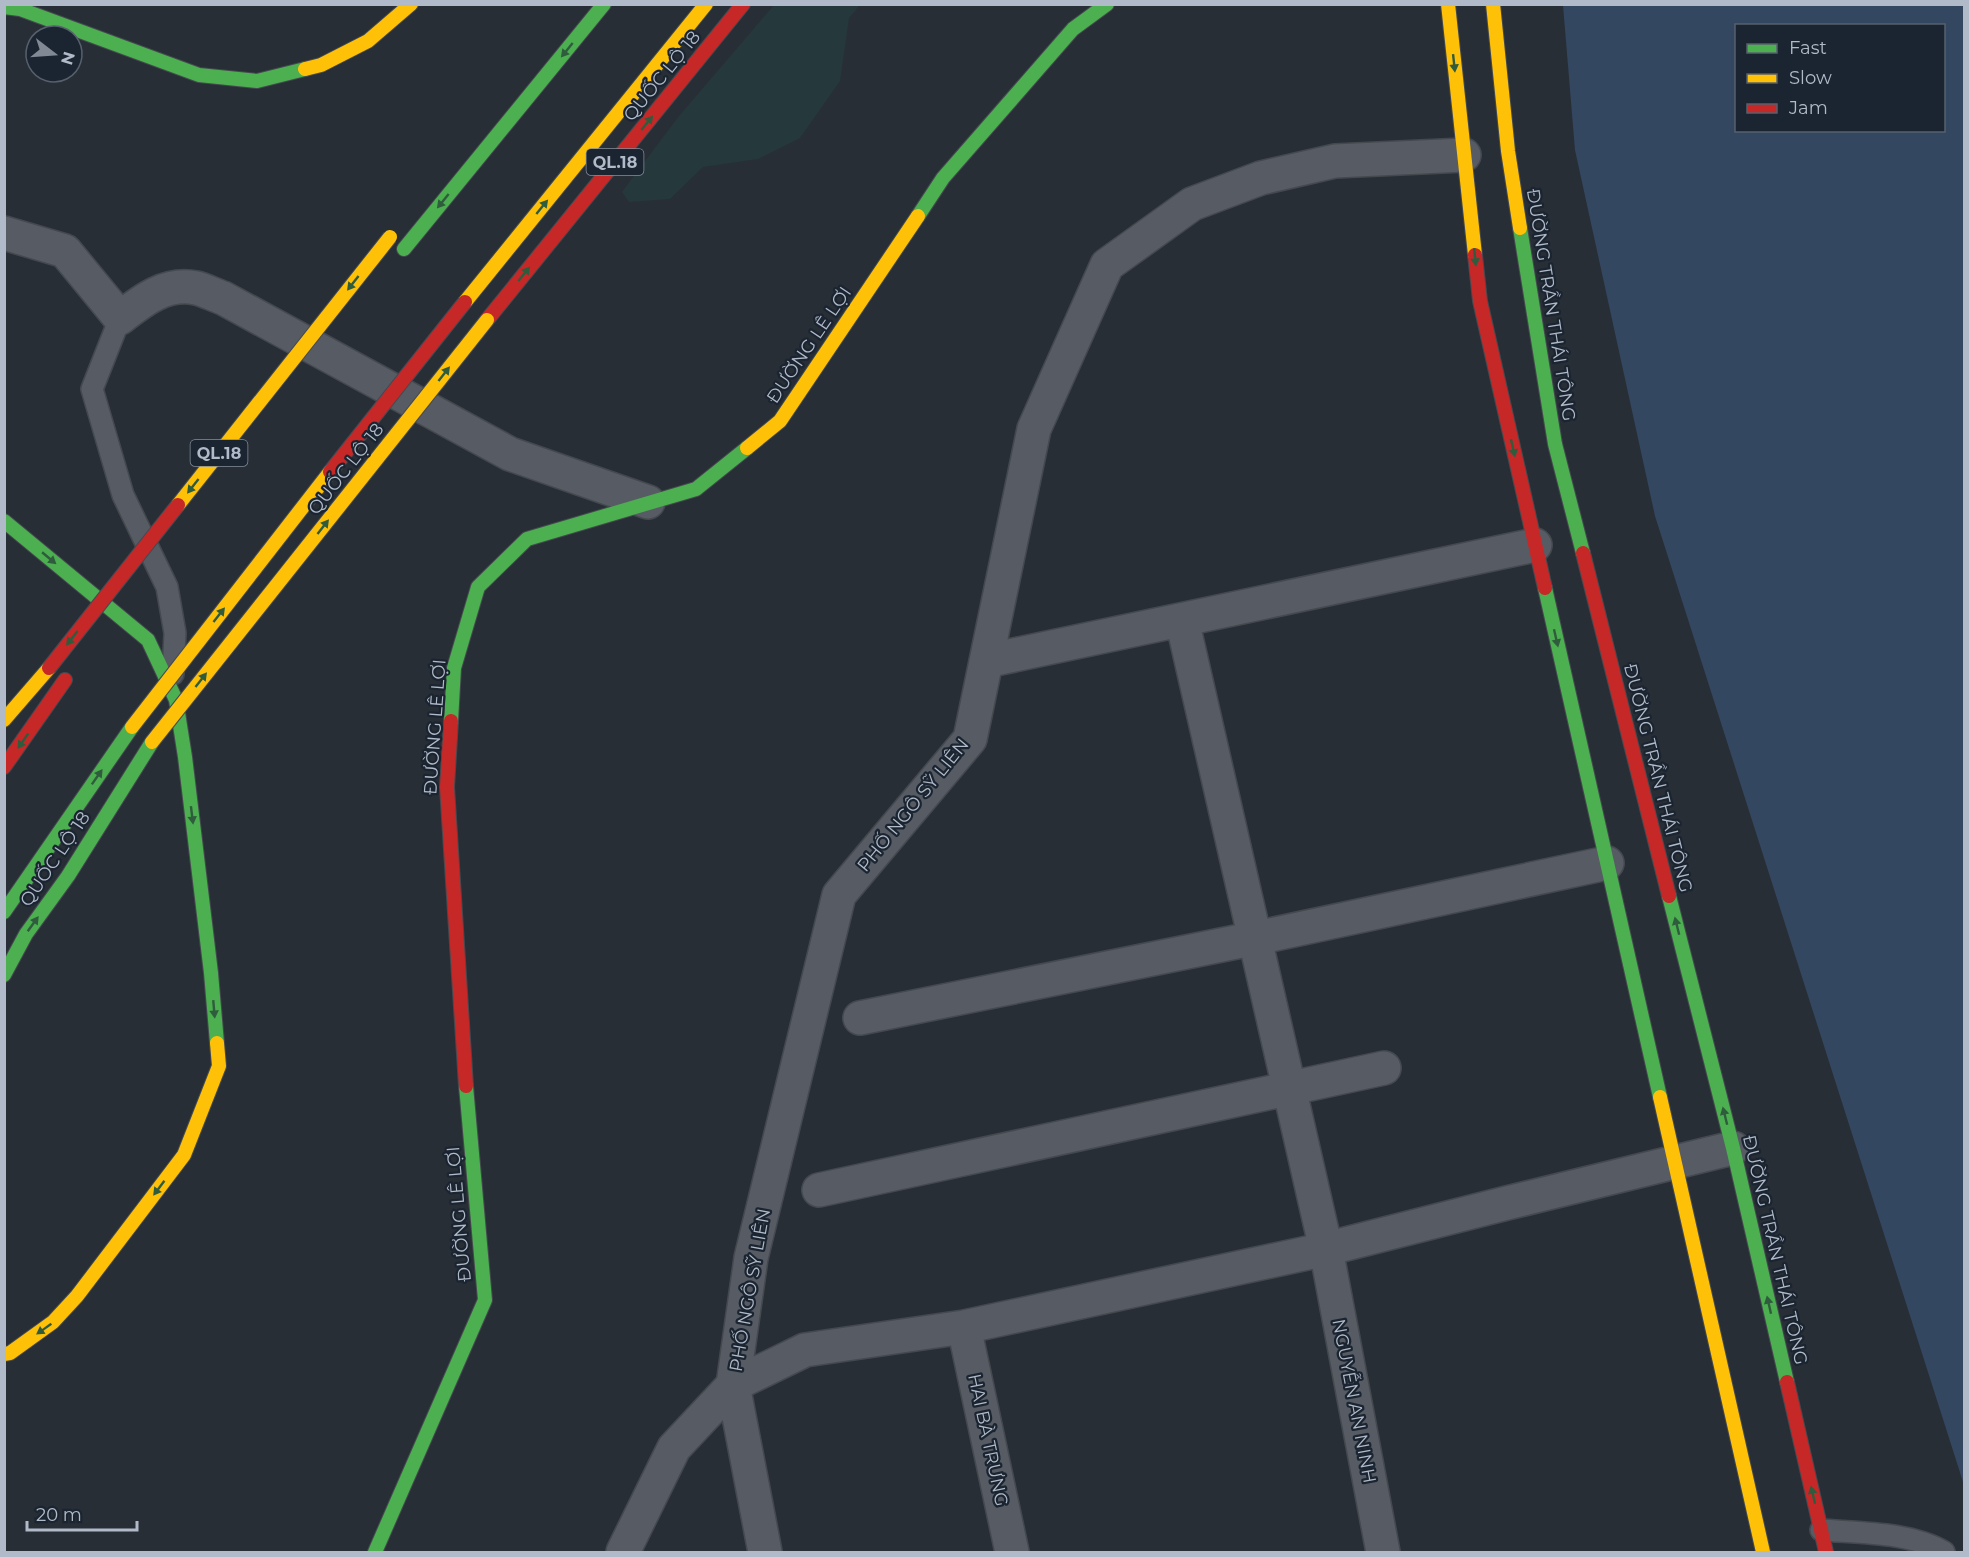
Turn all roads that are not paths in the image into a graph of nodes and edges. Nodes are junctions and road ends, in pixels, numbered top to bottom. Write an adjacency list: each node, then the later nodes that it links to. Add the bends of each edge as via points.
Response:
1 (411, 4): 8 (street, via 368,41 321,65 257,81 199,75)
2 (604, 4): 12 (street, one-way to 12)
3 (706, 4): 30 (street, QUỐC LỘ 18 / QL.18, one-way to 3, bridge, via 132,728 348,449)
4 (743, 4): 32 (street, QUỐC LỘ 18 / QL.18, one-way to 4, bridge, via 152,742)
5 (1107, 4): 16 (street, ĐƯỜNG LÊ LỢI, via 1073,29 943,178 780,421 696,489)
6 (1448, 4): 9 (street, one-way to 9)
7 (1493, 4): 36 (street, ĐƯỜNG TRẦN THÁI TÔNG, one-way to 7, via 1555,444 1508,151)
8 (4, 6)
9 (1464, 155): 18 (street, one-way to 18, via 1480,301); 24 (street, PHỐ NGÔ SỸ LIÊN, via 1335,161 1261,178 1192,204 1107,265 1034,429)
10 (397, 228): 26 (street, QL.18, one-way to 26, bridge)
11 (4, 233): 13 (street, via 65,251)
12 (396, 258)
13 (120, 318): 16 (street, via 146,298 171,287 196,288 223,298 510,454); 25 (lane, via 92,389 123,495 167,587 175,633)
14 (331, 339): 15 (street)
15 (310, 366)
16 (648, 502): 44 (street, ĐƯỜNG LÊ LỢI, via 527,539 478,587 454,668 447,787 461,1029 485,1300)
17 (4, 521): 25 (street, one-way to 25, via 148,640)
18 (1535, 545): 22 (street); 29 (street, one-way to 29)
19 (166, 550): 20 (street)
20 (144, 578)
21 (123, 605): 23 (street)
22 (1182, 620): 24 (street); 31 (street, NGUYỄN AN NINH)
23 (108, 624)
24 (986, 661): 42 (street, PHỐ NGÔ SỸ LIÊN, via 970,739 839,895 751,1258)
25 (171, 689): 41 (street, one-way to 41, via 185,757 219,1066 184,1155 77,1296 53,1322)
26 (4, 720)
27 (4, 731): 28 (street, one-way to 28, via 69,675)
28 (4, 767)
29 (1607, 863): 31 (street); 37 (street)
30 (4, 912)
31 (1256, 938): 33 (street); 35 (street, NGUYỄN AN NINH)
32 (4, 975)
33 (860, 1018)
34 (1384, 1068): 35 (street)
35 (1290, 1089): 38 (street); 39 (street, NGUYỄN AN NINH)
36 (1733, 1148): 37 (street); 43 (street, ĐƯỜNG TRẦN THÁI TÔNG, one-way to 36)
37 (1676, 1163): 39 (street); 49 (street)
38 (819, 1190)
39 (1326, 1249): 40 (street); 48 (street, NGUYỄN AN NINH)
40 (964, 1327): 42 (street, via 805,1350); 47 (street, HAI BÀ TRƯNG)
41 (4, 1354)
42 (733, 1385): 45 (street, PHỐ NGÔ SỸ LIÊN, via 674,1448); 46 (street)
43 (1821, 1530): 50 (street, ĐƯỜNG TRẦN THÁI TÔNG); 51 (lane, via 1904,1538)
44 (375, 1552)
45 (623, 1552)
46 (765, 1552)
47 (1012, 1552)
48 (1383, 1552)
49 (1763, 1552)
50 (1826, 1552)
51 (1944, 1552)

